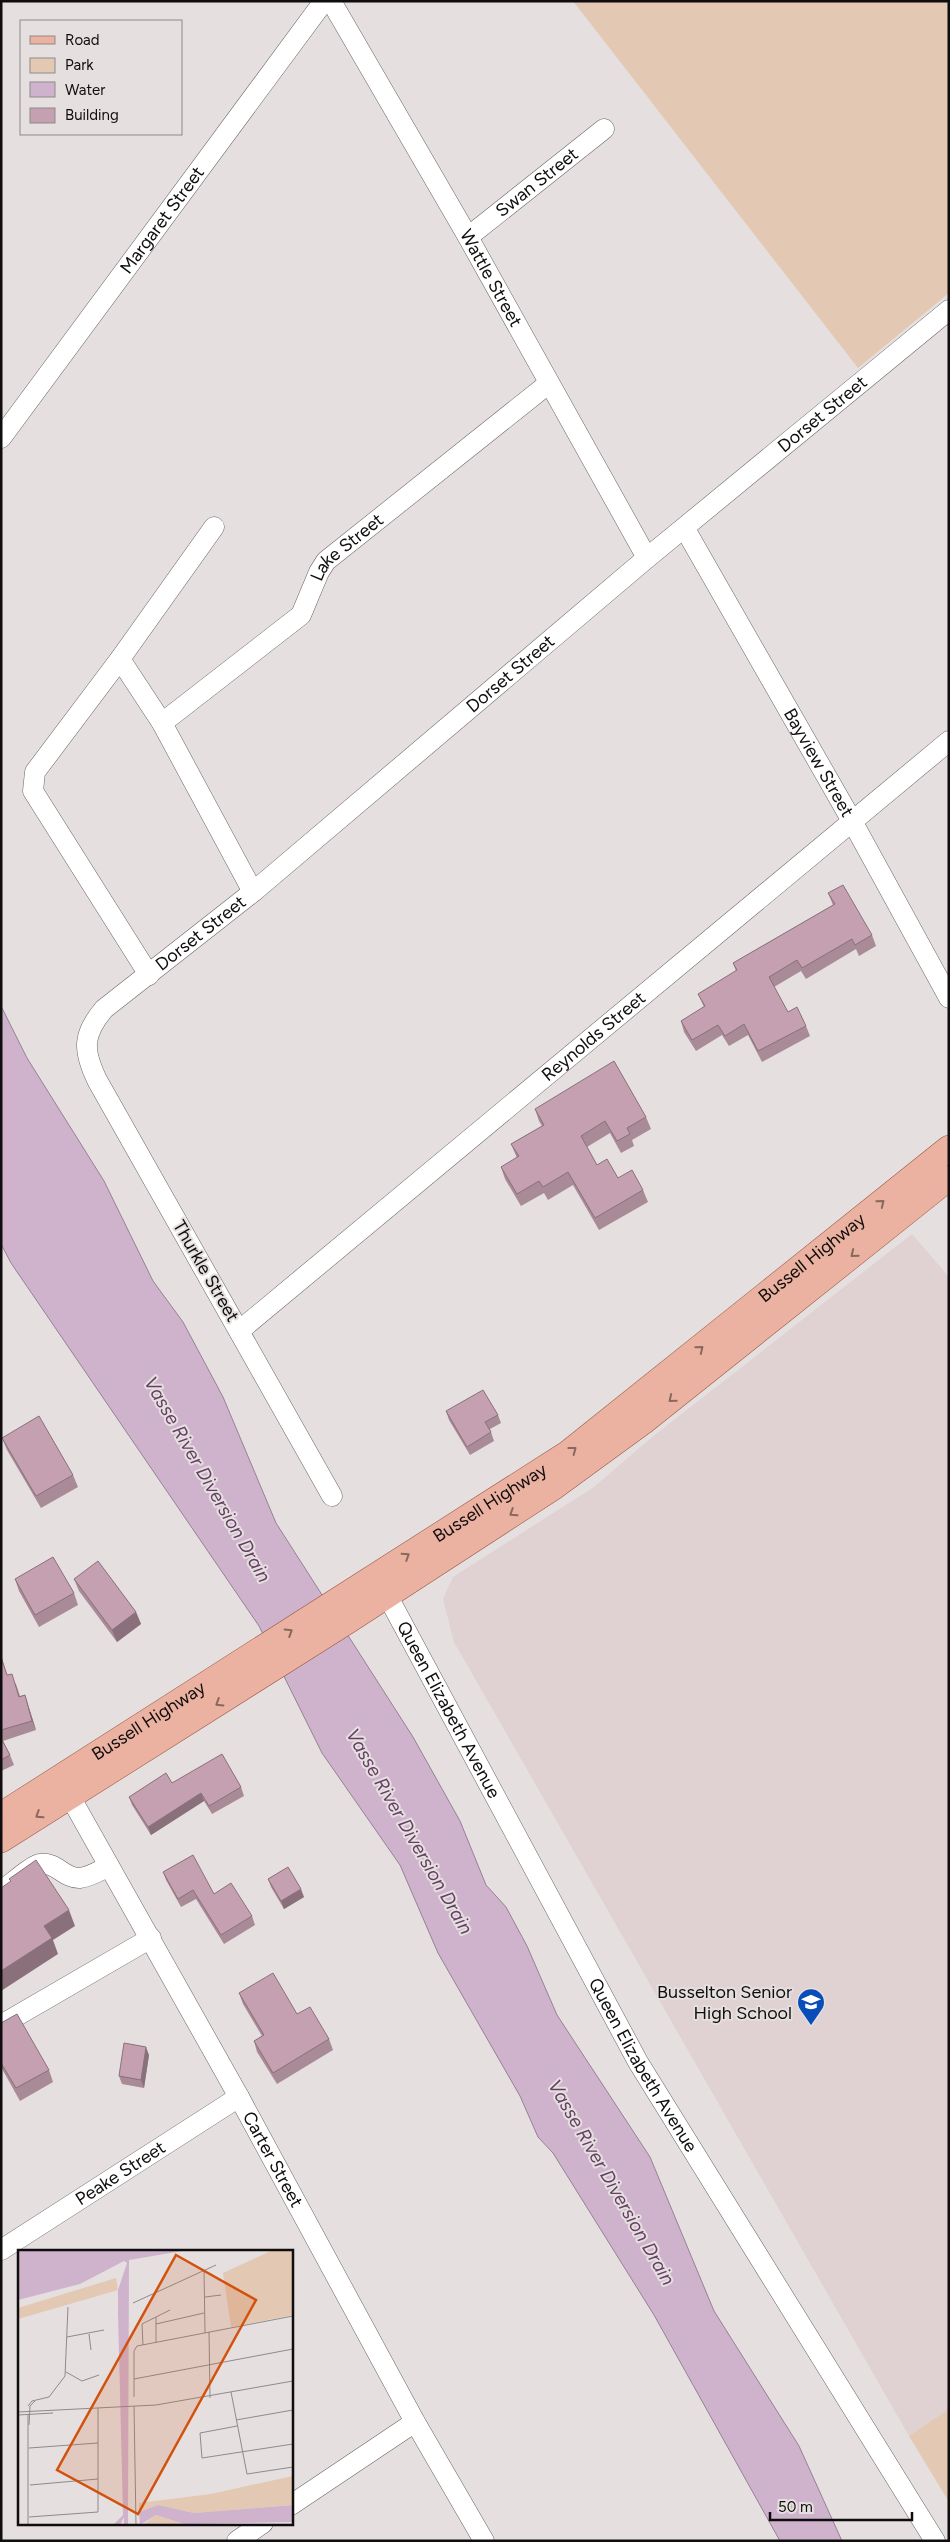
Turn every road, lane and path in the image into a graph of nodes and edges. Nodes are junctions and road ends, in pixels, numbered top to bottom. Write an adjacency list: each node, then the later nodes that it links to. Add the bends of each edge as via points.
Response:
1 (324, 1): 7 (street, Margaret Street)
2 (331, 1): 4 (street, Wattle Street)
3 (604, 129): 4 (street, Swan Street)
4 (468, 237): 6 (street, Wattle Street)
5 (949, 310): 9 (street, Dorset Street)
6 (548, 384): 10 (street, Wattle Street); 12 (street, Lake Street, via 326,561 301,615)
7 (1, 438)
8 (214, 527): 11 (street)
9 (685, 529): 10 (street, Dorset Street); 14 (street, Bayview Street)
10 (647, 558): 15 (street, Dorset Street)
11 (120, 659): 12 (street); 16 (street, via 35,772 33,791)
12 (162, 723): 15 (street)
13 (949, 741): 14 (street, Reynolds Street)
14 (852, 821): 17 (street, Bayview Street); 21 (street, Reynolds Street)
15 (253, 892): 16 (street, Dorset Street)
16 (149, 975): 18 (street, Dorset Street, via 104,1009)
17 (949, 998)
18 (85, 1045): 21 (street, Thurkle Street, via 96,1080)
19 (949, 1148): 23 (main road, Bussell Highway, one-way to 19, via 568,1453)
20 (949, 1178): 23 (main road, Bussell Highway, one-way to 23, via 644,1422 554,1487)
21 (239, 1331): 22 (street, Thurkle Street)
22 (332, 1496)
23 (382, 1585): 24 (main road, Bussell Highway); 38 (street, Queen Elizabeth Avenue, via 638,2062)
24 (64, 1787): 25 (main road, Bussell Highway); 26 (main road, Bussell Highway, one-way to 26); 27 (street, Carter Street)
25 (1, 1815)
26 (1, 1840)
27 (108, 1866): 28 (street, via 90,1876 78,1878 53,1864 39,1864); 29 (street, Carter Street)
28 (1, 1890)
29 (151, 1938): 30 (street); 31 (street, Carter Street)
30 (1, 2025)
31 (239, 2096): 32 (street, Peake Street); 33 (street, Carter Street)
32 (1, 2250)
33 (416, 2422): 34 (street); 37 (street, Carter Street)
34 (292, 2504)
35 (262, 2524): 36 (street)
36 (237, 2541)
37 (484, 2541)
38 (934, 2541)

